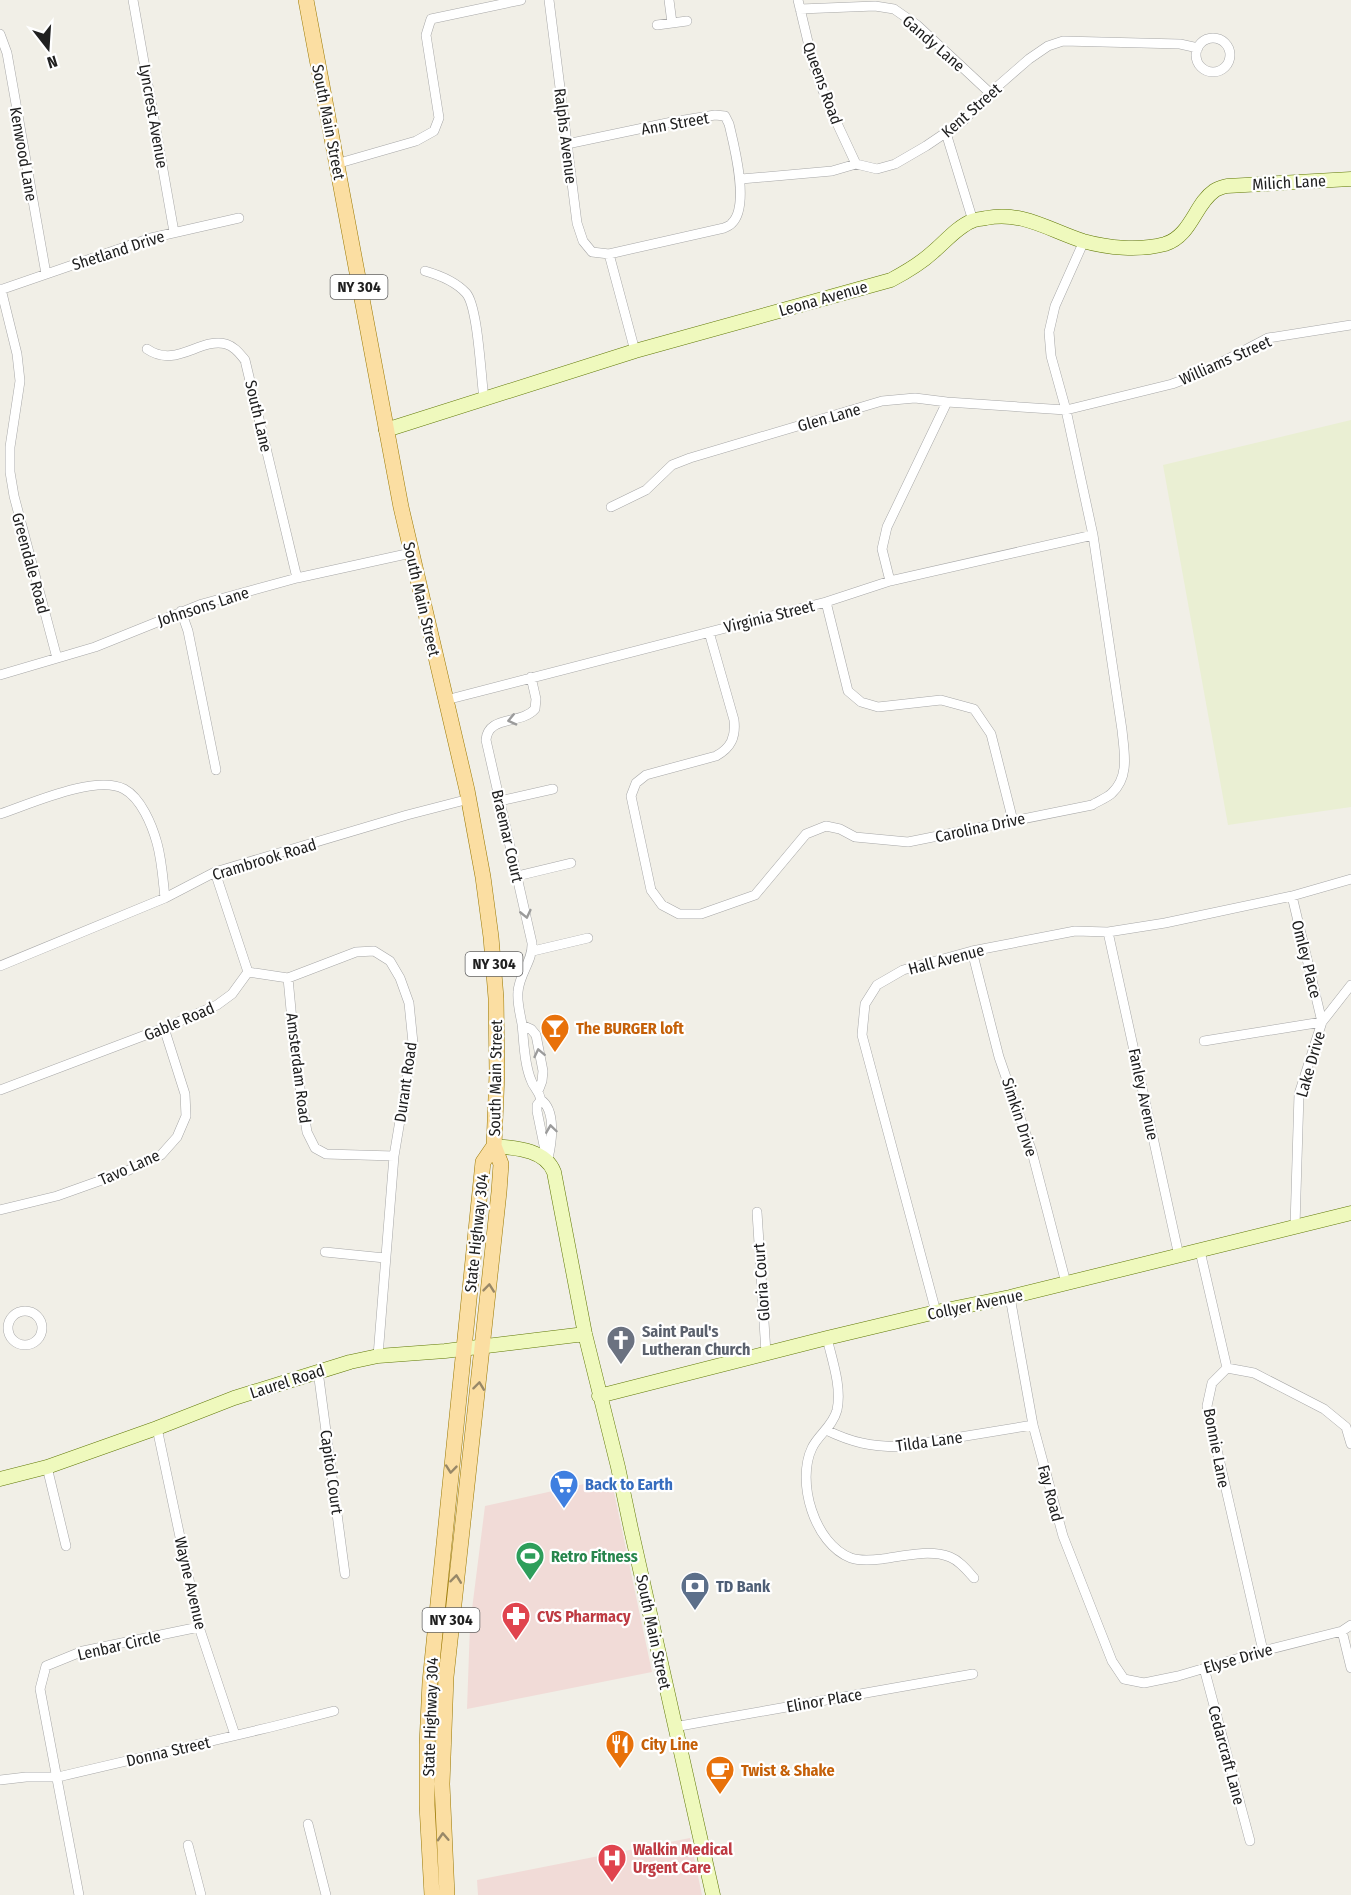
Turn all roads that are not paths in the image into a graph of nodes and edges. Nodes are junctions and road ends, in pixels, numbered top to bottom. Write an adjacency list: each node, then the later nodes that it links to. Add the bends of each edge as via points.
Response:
1 (133, 0): 22 (street, Lyncrest Avenue)
2 (306, 0): 15 (main road, South Main Street / NY 304)
3 (521, 0): 15 (street, via 431,19 426,35 439,118 434,132)
4 (549, 0): 14 (street, Ralphs Avenue)
5 (669, 0): 8 (street)
6 (799, 4): 12 (street, Gandy Lane, via 894,9 917,25); 16 (street, Queens Road, via 814,67)
7 (687, 21): 8 (street)
8 (672, 23): 9 (street)
9 (657, 25)
10 (0, 33): 26 (street, Kenwood Lane, via 7,53)
11 (1198, 48): 12 (street, Kent Street, via 1180,44 1064,41 1029,59)
12 (990, 93): 13 (street, Kent Street)
13 (946, 133): 16 (street, Kent Street, via 895,164 877,169); 21 (street)
14 (567, 144): 17 (street, Ann Street, via 672,122 724,116); 24 (street, Ralphs Avenue, via 583,241 592,252)
15 (336, 164): 34 (main road, South Main Street / NY 304)
16 (856, 164): 17 (street, Kent Street, via 832,171)
17 (741, 179): 24 (street, Ann Street, via 740,207 732,224)
18 (1351, 179): 19 (street, Milich Lane)
19 (1227, 186): 23 (street, Leona Avenue, via 1207,197 1180,234 1166,243 1137,248)
20 (239, 218): 22 (street, Shetland Drive)
21 (973, 221): 23 (street, Leona Avenue, via 1016,216); 30 (street, Leona Avenue, via 915,267 891,280)
22 (174, 232): 26 (street, Shetland Drive)
23 (1084, 241): 33 (street, Carolina Drive, via 1055,306 1049,332)
24 (609, 254): 30 (street)
25 (425, 271): 31 (street, via 442,276 467,294 474,308)
26 (46, 274): 27 (street, Shetland Drive)
27 (1, 289): 43 (street, Greendale Road, via 20,381 10,472)
28 (1351, 325): 33 (street, Williams Street, via 1268,338 1172,384)
29 (147, 349): 38 (street, South Lane, via 156,356 167,356 225,344 245,360)
30 (635, 351): 31 (street, Leona Avenue)
31 (484, 399): 34 (street, Leona Avenue)
32 (947, 402): 33 (street, Glen Lane); 35 (street, Glen Lane, via 915,398 882,401 690,458 672,465 646,490); 39 (street, via 887,527 882,549)
33 (1066, 410): 36 (street, Carolina Drive)
34 (386, 430): 37 (main road, South Main Street / NY 304)
35 (611, 507)
36 (1093, 535): 39 (street, Virginia Street); 52 (street, Carolina Drive, via 1122,730 1123,777 1112,794 1092,805)
37 (411, 553): 38 (street, Johnsons Lane); 46 (main road, South Main Street / NY 304)
38 (297, 578): 41 (street, Johnsons Lane)
39 (890, 581): 40 (street, Virginia Street)
40 (826, 602): 42 (street, Virginia Street); 52 (street, via 848,691 861,702 878,707 941,700 974,709 991,734)
41 (181, 611): 43 (street, Johnsons Lane); 47 (street)
42 (709, 632): 45 (street, Virginia Street); 52 (street, Carolina Drive, via 734,720 732,741 716,756 646,775 636,783 631,796 651,890 662,905 679,914 701,914 755,895 806,834 826,826 855,837 908,842)
43 (57, 658): 44 (street, Johnsons Lane)
44 (0, 675)
45 (531, 677): 46 (street, Virginia Street); 50 (street, Braemar Court, one-way to 50, via 534,709 524,717 494,725 487,733 486,744)
46 (446, 700): 49 (main road, South Main Street / NY 304)
47 (216, 770)
48 (553, 789): 50 (street)
49 (469, 799): 54 (street, Crambrook Road); 73 (main road, South Main Street / NY 304, via 495,983)
50 (500, 801): 55 (street, Braemar Court)
51 (0, 814): 58 (street, via 82,787 105,784 124,789 139,802 157,843)
52 (1014, 820)
53 (571, 863): 55 (street)
54 (214, 872): 58 (street, Crambrook Road); 64 (street)
55 (517, 876): 61 (street, Braemar Court, one-way to 61)
56 (1351, 879): 57 (street, Hall Avenue)
57 (1292, 896): 59 (street, Hall Avenue); 67 (street, Omley Place)
58 (165, 898): 63 (street, Crambrook Road)
59 (1108, 932): 62 (street, Hall Avenue, via 1075,932); 82 (street, Fanley Avenue)
60 (588, 938): 61 (street)
61 (533, 951): 68 (street, via 518,988)
62 (972, 951): 84 (street, Simkin Drive); 86 (street, Hall Avenue, via 903,970 877,985 865,1004 862,1035)
63 (0, 966)
64 (248, 972): 65 (street, Durant Road); 69 (street, Gable Road, via 218,1005)
65 (288, 978): 74 (street, Amsterdam Road, via 296,1064 307,1132 315,1148 326,1154); 74 (street, Durant Road, via 356,952 374,951 390,961 409,1003 413,1043)
66 (1351, 985): 67 (street, Lake Drive)
67 (1322, 1022): 70 (street); 79 (street, Lake Drive, via 1299,1094)
68 (522, 1025): 71 (street, South Main Street, via 530,1078); 71 (street, South Main Street, one-way to 68, via 543,1071 536,1035)
69 (164, 1028): 72 (street, Gable Road); 76 (street, Tavo Lane, via 185,1094 186,1116 177,1137 161,1155 127,1172 57,1196)
70 (1204, 1041)
71 (539, 1089): 75 (street, South Main Street, via 552,1132)
72 (0, 1090)
73 (494, 1146): 75 (street, South Main Street, via 527,1151); 89 (main road, State Highway 304 / NY 304, one-way to 73, via 501,1164); 90 (main road, State Highway 304 / NY 304, via 483,1162)
74 (394, 1156): 83 (street, Durant Road)
75 (547, 1160): 87 (street, South Main Street, via 554,1172)
76 (0, 1210)
77 (757, 1212): 91 (street, Gloria Court)
78 (1351, 1213): 79 (street, Collyer Avenue)
79 (1295, 1226): 80 (street, Collyer Avenue)
80 (1200, 1251): 82 (street, Collyer Avenue); 93 (street)
81 (325, 1252): 83 (street)
82 (1179, 1256): 84 (street, Collyer Avenue)
83 (385, 1258): 92 (street, Durant Road)
84 (1066, 1283): 85 (street, Collyer Avenue)
85 (1010, 1297): 86 (street, Collyer Avenue); 96 (street, Fay Road)
86 (936, 1312): 88 (street, Collyer Avenue)
87 (585, 1334): 89 (street, Laurel Road); 95 (street, South Main Street)
88 (827, 1338): 91 (street, Collyer Avenue); 98 (street, via 838,1389 837,1411)
89 (483, 1346): 90 (street, Laurel Road); 125 (main road, State Highway 304 / NY 304, one-way to 89, via 442,1807 445,1692)
90 (464, 1348): 92 (street, Laurel Road); 124 (main road, State Highway 304 / NY 304, one-way to 124, via 430,1682 427,1805)
91 (766, 1353): 95 (street, Collyer Avenue)
92 (378, 1356): 94 (street, Laurel Road)
93 (1227, 1368): 99 (street, via 1254,1373 1324,1409 1346,1427); 108 (street, Bonnie Lane, via 1212,1383 1207,1406)
94 (318, 1371): 97 (street, Laurel Road); 103 (street, Capitol Court)
95 (599, 1396): 114 (street, South Main Street)
96 (1033, 1425): 98 (street, Tilda Lane, via 900,1447 851,1442); 112 (street, Fay Road, via 1063,1536 1112,1661)
97 (157, 1428): 100 (street, Laurel Road); 106 (street, Wayne Avenue)
98 (826, 1430): 104 (street, via 812,1446 807,1493 814,1520 829,1544 851,1558 873,1560 935,1554 951,1557)
99 (1351, 1444)
100 (47, 1467): 101 (street, Laurel Road); 102 (street)
101 (0, 1479)
102 (66, 1546)
103 (345, 1574)
104 (974, 1578)
105 (1351, 1625): 107 (street, Elyse Drive)
106 (199, 1627): 115 (street, Wayne Avenue); 116 (street, Lenbar Circle, via 83,1651 46,1666 40,1689)
107 (1342, 1631): 108 (street, Elyse Drive); 110 (street)
108 (1263, 1651): 109 (street, Elyse Drive)
109 (1204, 1668): 112 (street, Elyse Drive, via 1144,1683); 119 (street, Cedarcraft Lane)
110 (1351, 1668)
111 (973, 1674): 114 (street, Elinor Place)
112 (1124, 1679)
113 (334, 1711): 115 (street, Donna Street)
114 (674, 1727): 126 (street, South Main Street)
115 (235, 1735): 116 (street, Donna Street)
116 (58, 1777): 117 (street, Donna Street); 121 (street)
117 (0, 1780)
118 (308, 1824): 123 (street)
119 (1250, 1840)
120 (188, 1845): 122 (street)
121 (79, 1895)
122 (201, 1895)
123 (326, 1895)
124 (432, 1895)
125 (447, 1895)
126 (713, 1895)

